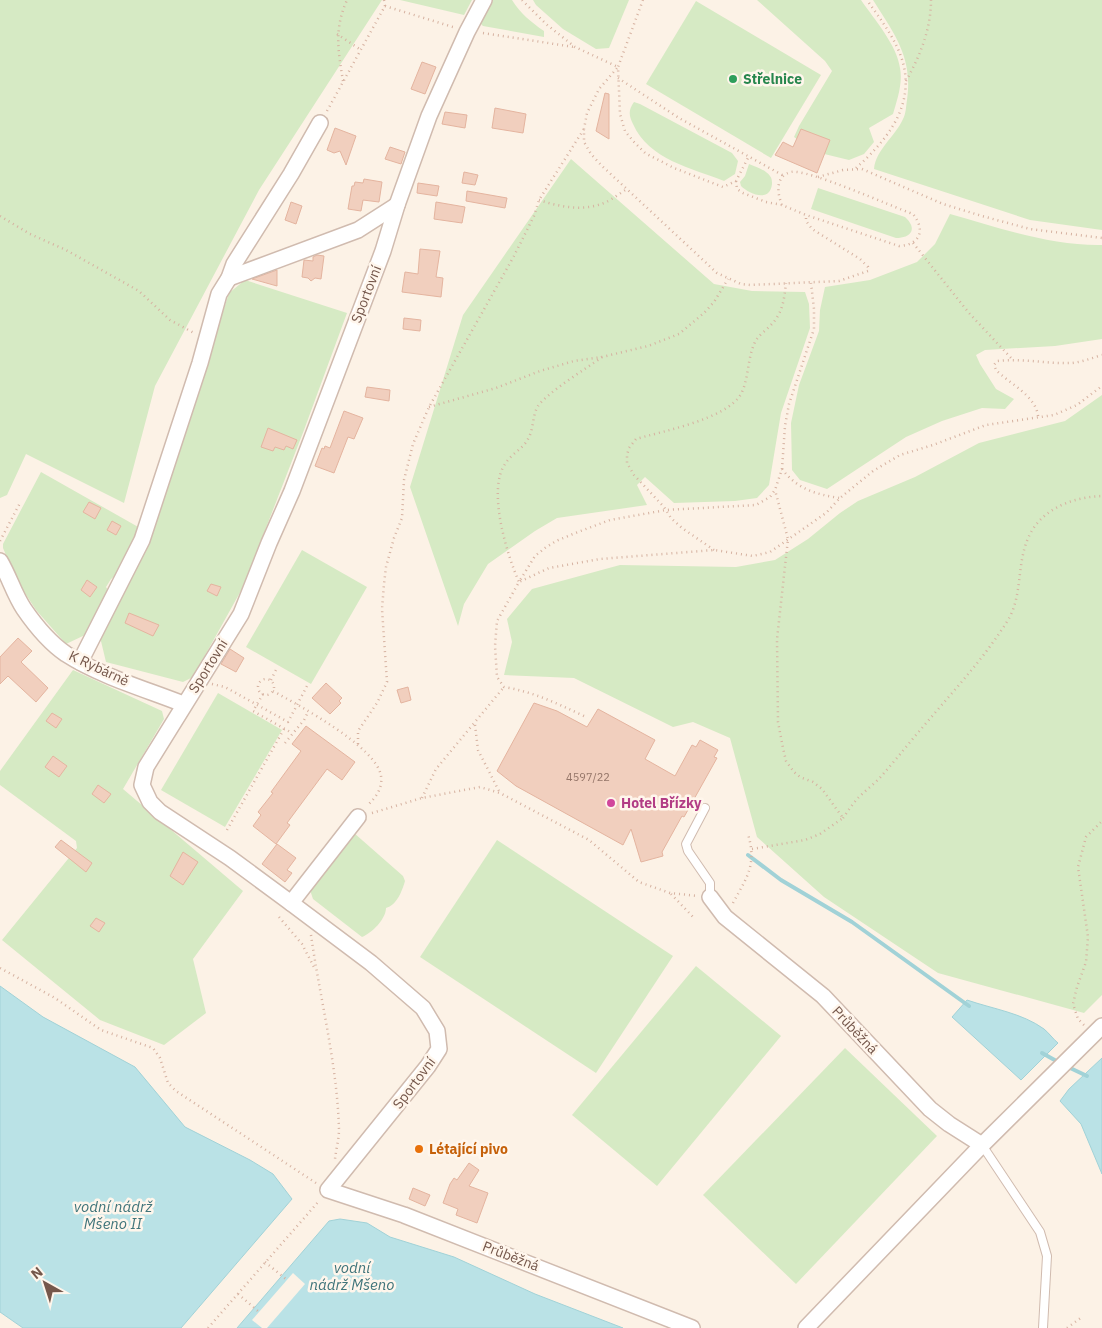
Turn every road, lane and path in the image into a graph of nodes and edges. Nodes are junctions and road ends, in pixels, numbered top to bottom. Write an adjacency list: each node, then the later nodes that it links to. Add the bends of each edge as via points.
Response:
1 (347, 0): 10 (path)
2 (384, 0): 8 (path)
3 (484, 0): 9 (street, Sportovní)
4 (522, 0): 11 (path)
5 (643, 0): 13 (path)
6 (867, 0): 16 (path, via 895,44 904,66)
7 (931, 0): 16 (path, via 926,36)
8 (386, 6): 9 (path); 12 (path)
9 (467, 32): 11 (path); 27 (street, Sportovní, via 429,116)
10 (337, 34): 12 (path); 15 (path)
11 (575, 47): 13 (path)
12 (361, 50): 15 (path)
13 (618, 67): 14 (path); 18 (path, via 599,89 587,113)
14 (618, 78): 19 (path, via 679,118); 23 (path, via 620,114 626,131 645,153 723,187)
15 (343, 82): 17 (path)
16 (905, 83): 20 (path, via 898,118 875,151)
17 (320, 123): 32 (street, via 234,264)
18 (584, 129): 24 (path, via 584,142 591,154); 25 (path)
19 (749, 156): 21 (path); 23 (path)
20 (854, 170): 22 (path); 30 (path, via 862,169 943,204 982,216 1030,229)
21 (784, 176): 22 (path, via 800,172); 26 (path, via 778,185)
22 (818, 177): 31 (path, via 912,214 920,225 920,234)
23 (736, 181): 26 (path, via 737,188 743,193)
24 (626, 189): 25 (path, via 607,202 586,208); 33 (path, via 702,261)
25 (538, 200): 41 (path, via 534,216 514,256)
26 (782, 204): 28 (path)
27 (396, 205): 32 (street, via 358,230); 56 (street, Sportovní, via 383,251 292,491 240,614)
28 (806, 215): 31 (path, via 899,246); 34 (path, via 812,229 868,267 868,272 839,281)
29 (0, 216): 36 (path, via 139,291 170,320)
30 (1102, 238)
31 (913, 243): 39 (path)
32 (229, 278): 36 (street, via 219,294)
33 (728, 278): 35 (path, via 750,285); 38 (path, via 709,308 679,334)
34 (811, 283): 35 (path); 43 (path, via 814,329 789,404)
35 (786, 284): 48 (path, via 782,310 755,341 740,396 713,416 636,439 629,448 627,463 634,476)
36 (206, 339): 54 (street, via 142,540)
37 (1102, 355): 39 (path, via 1074,363)
38 (602, 358): 41 (path, via 540,370 496,388); 53 (path, via 538,406 528,440 504,464 498,491 499,506 510,563)
39 (1012, 360): 42 (path, via 998,361 994,365 996,370 1031,400)
40 (1102, 386): 42 (path, via 1077,405 1054,415)
41 (429, 407): 71 (path, via 413,444 404,480 402,518 386,567 382,609 387,682 358,731)
42 (1038, 416): 46 (path, via 986,425 900,455 873,470)
43 (782, 469): 44 (path); 46 (path, via 797,485)
44 (775, 490): 48 (path, via 756,505); 49 (path)
45 (1102, 496): 76 (path, via 1074,500 1046,514 1035,526 1023,556 1013,611 996,640 967,678)
46 (840, 498): 49 (path, via 826,513)
47 (20, 503): 50 (path)
48 (666, 510): 51 (path, via 682,528); 53 (path, via 610,520 556,541 535,556)
49 (788, 540): 51 (path, via 770,552 753,556); 76 (path, via 777,639 778,722 783,748 786,761 794,772 822,789)
50 (0, 541)
51 (714, 550): 53 (path, via 600,559 549,568)
52 (0, 561): 54 (street, K Rybárně, via 35,624 65,653)
53 (519, 582): 59 (path, via 497,621 497,678)
54 (80, 662): 62 (street, K Rybárně)
55 (278, 668): 57 (path)
56 (199, 680): 62 (street, Sportovní); 63 (path, via 225,687)
57 (271, 680): 60 (path); 61 (path, via 260,681 258,687)
58 (307, 686): 64 (path)
59 (504, 687): 66 (path, via 538,695); 67 (path)
60 (273, 691): 61 (path); 64 (path)
61 (263, 694): 63 (path)
62 (183, 704): 83 (street, Sportovní, via 146,767 142,785 144,792 160,812)
63 (256, 704): 64 (path, via 288,722); 68 (path, via 252,711)
64 (297, 705): 65 (path)
65 (308, 712): 69 (path); 71 (path)
66 (584, 716)
67 (474, 724): 72 (path, via 478,750); 73 (path, via 436,769)
68 (284, 729): 69 (path); 78 (path)
69 (292, 733): 70 (path)
70 (285, 743)
71 (358, 744): 75 (path, via 378,766 382,781 376,797)
72 (500, 792): 73 (path, via 480,787); 81 (path, via 588,840 640,882)
73 (422, 798): 75 (path)
74 (705, 808): 82 (lane, via 686,844 710,883)
75 (358, 817): 83 (street)
76 (843, 818): 80 (path, via 805,840)
77 (1102, 821): 90 (path, via 1086,837 1078,867 1088,937 1086,962 1073,1004 1078,1019)
78 (227, 830)
79 (748, 834): 80 (path)
80 (752, 849): 86 (path, via 751,870)
81 (670, 893): 82 (path); 87 (path)
82 (710, 897): 86 (street, Průběžná)
83 (292, 902): 84 (street, Sportovní)
84 (309, 916): 89 (path); 93 (street, Sportovní, via 423,1008 437,1031 438,1049 428,1066)
85 (279, 917): 89 (path, via 302,944)
86 (725, 917): 91 (street, Průběžná, via 823,996 930,1109)
87 (695, 919)
88 (0, 968): 93 (path, via 55,998 101,1030 153,1048 160,1058 168,1084 176,1091)
89 (316, 972): 92 (path, via 332,1053 339,1131)
90 (1098, 1029): 91 (street)
91 (982, 1145): 101 (street); 102 (lane, via 1040,1232 1047,1256)
92 (334, 1160)
93 (328, 1190): 94 (path); 100 (street, Průběžná, via 413,1218)
94 (265, 1262): 95 (path); 96 (path)
95 (286, 1280)
96 (238, 1294): 97 (path); 99 (path)
97 (259, 1312)
98 (1082, 1317): 103 (path)
99 (208, 1328)
100 (692, 1328)
101 (806, 1328)
102 (1043, 1328)
103 (1066, 1328)

